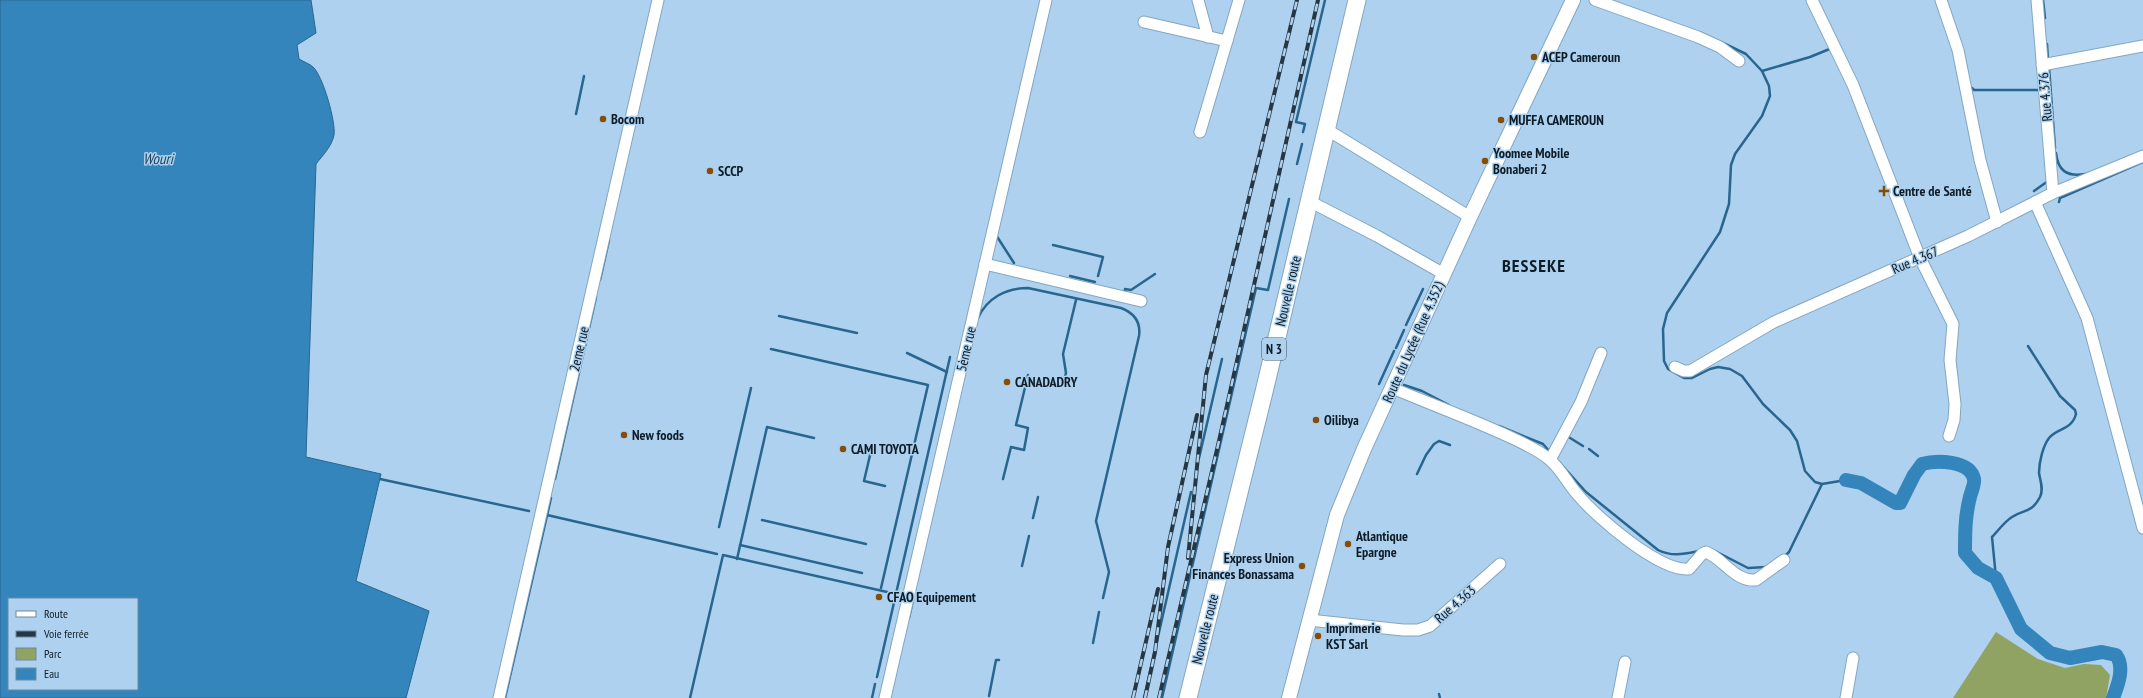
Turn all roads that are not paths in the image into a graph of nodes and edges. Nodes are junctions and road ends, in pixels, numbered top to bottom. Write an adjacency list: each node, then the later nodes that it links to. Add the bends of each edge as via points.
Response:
1 (658, 0): 42 (street, 2eme rue)
2 (1046, 0): 28 (street, 5ème rue)
3 (1198, 0): 13 (street)
4 (1239, 0): 14 (street)
5 (1346, 0): 26 (highway, Nouvelle route)
6 (1356, 0): 18 (highway, Nouvelle route / N 3)
7 (1573, 0): 24 (main road, Route du Lycée (Rue 4.352))
8 (1595, 0): 16 (street, via 1698,37 1720,47)
9 (1941, 0): 25 (street, via 1958,50 1980,160)
10 (2037, 0): 17 (street, Rue 4.376)
11 (1815, 2): 27 (street, via 1853,85)
12 (1144, 22): 13 (street)
13 (1208, 37): 14 (street)
14 (1227, 41): 19 (street)
15 (2143, 46): 17 (street)
16 (1739, 61)
17 (2042, 66): 21 (street, Rue 4.376)
18 (1326, 129): 22 (highway, Nouvelle route / N 3); 24 (street)
19 (1200, 132)
20 (2143, 156): 21 (street, Rue 4.367)
21 (2053, 193): 23 (street, Rue 4.367)
22 (1309, 202): 26 (highway, Nouvelle route / N 3); 29 (street)
23 (2034, 202): 25 (street, Rue 4.367); 36 (street, via 2087,318)
24 (1470, 217): 29 (main road, Route du Lycée (Rue 4.352))
25 (1997, 222): 27 (street, Rue 4.367)
26 (1297, 233): 44 (highway, Nouvelle route); 45 (highway, Nouvelle route / N 3, via 1264,392)
27 (1920, 258): 32 (street, Rue 4.367, via 1774,322 1690,371); 34 (street, via 1953,324 1950,360 1955,404)
28 (985, 264): 30 (street); 43 (street, 5ème rue)
29 (1444, 274): 33 (main road, Route du Lycée (Rue 4.352))
30 (1141, 300)
31 (1601, 353): 35 (street, via 1581,402)
32 (1675, 366)
33 (1392, 388): 35 (street, via 1486,426); 39 (main road, Route du Lycée (Rue 4.352), via 1337,515)
34 (1949, 436)
35 (1550, 460): 37 (street, via 1584,502 1644,552 1662,563 1689,569 1706,552 1745,580 1751,581)
36 (2143, 528)
37 (1784, 560)
38 (1500, 564): 39 (street, Rue 4.363, via 1430,626 1418,630)
39 (1308, 620): 46 (main road, Route du Lycée (Rue 4.352))
40 (1853, 658): 48 (street)
41 (1625, 662): 47 (street)
42 (499, 698)
43 (885, 698)
44 (1180, 698)
45 (1188, 698)
46 (1289, 698)
47 (1618, 698)
48 (1846, 698)

